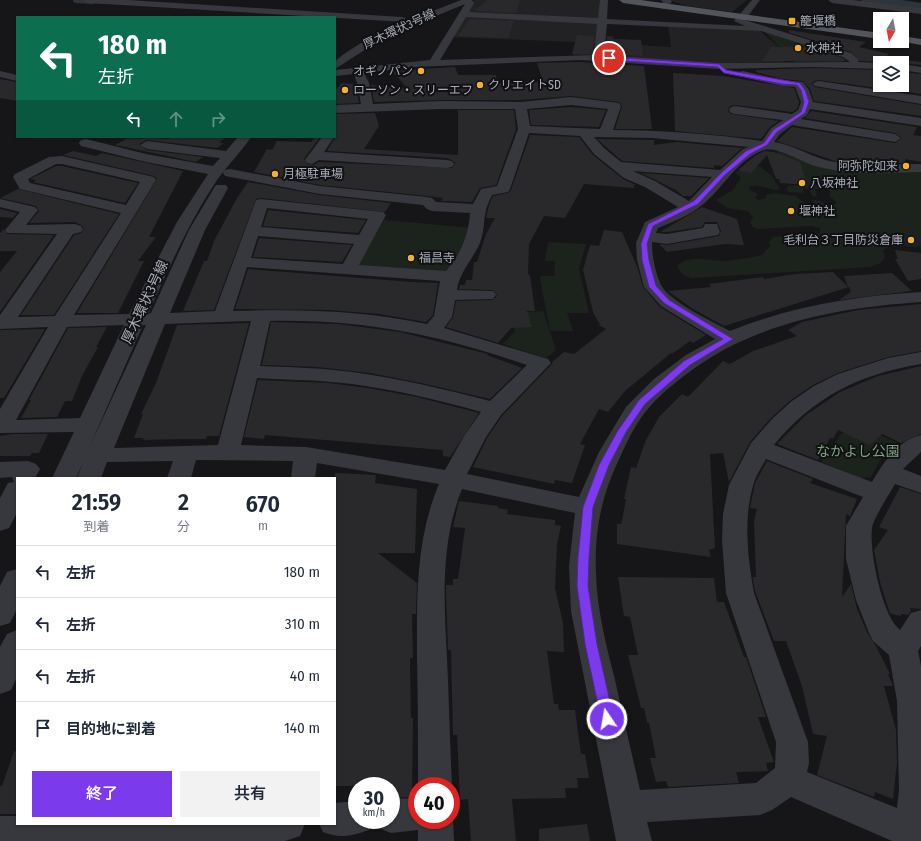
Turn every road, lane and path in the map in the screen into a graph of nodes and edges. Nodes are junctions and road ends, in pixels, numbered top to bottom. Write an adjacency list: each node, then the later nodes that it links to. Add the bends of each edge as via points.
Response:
1 (88, 0): 12 (street)
2 (455, 0): 12 (street, 厚木環状3号線)
3 (604, 0): 14 (street)
4 (623, 0): 8 (main road)
5 (756, 0): 11 (street)
6 (832, 0): 9 (street)
7 (467, 1): 10 (street, via 470,3); 13 (street, 厚木環状3号線)
8 (664, 3): 11 (main road)
9 (921, 11)
10 (463, 14): 14 (street); 15 (street)
11 (742, 17): 16 (street, via 740,21); 17 (main road)
12 (402, 20): 20 (street, 厚木環状3号線, via 358,41)
13 (412, 21): 15 (street); 24 (street, 厚木環状3号線, via 352,52)
14 (602, 21): 16 (street); 21 (street)
15 (449, 23): 22 (street)
16 (762, 28): 25 (street, via 847,55)
17 (873, 35)
18 (909, 40): 19 (main road)
19 (921, 42)
20 (336, 55)
21 (599, 58): 22 (street); 26 (street)
22 (432, 63): 29 (street)
23 (828, 64): 25 (street); 26 (street); 35 (street, via 830,69 823,83)
24 (336, 65)
25 (858, 65): 27 (street)
26 (719, 66): 34 (street, via 724,72)
27 (873, 66)
28 (909, 68): 30 (street)
29 (356, 70): 31 (street); 39 (street, via 364,84)
30 (921, 70)
31 (336, 73)
32 (0, 74): 33 (street)
33 (16, 78)
34 (799, 84): 35 (street); 37 (street, via 806,97)
35 (819, 84): 36 (street)
36 (921, 100)
37 (806, 105): 42 (street, via 803,112); 43 (street)
38 (522, 106): 39 (street); 44 (street); 46 (street, via 571,100 615,106)
39 (368, 108): 40 (street)
40 (336, 109)
41 (735, 110): 42 (street)
42 (793, 120): 50 (street, via 866,138); 53 (street, via 775,131 768,142)
43 (921, 122)
44 (524, 129): 45 (street); 62 (street, via 503,189 486,192)
45 (585, 133): 46 (street); 56 (street, via 599,151)
46 (605, 133): 53 (street, via 672,135)
47 (244, 138): 54 (street, 厚木環状3号線)
48 (257, 138): 58 (street, 厚木環状3号線)
49 (330, 138): 55 (street, via 313,158 396,164)
50 (895, 138)
51 (86, 143): 58 (street, via 146,158)
52 (147, 145): 54 (street, via 170,145)
53 (762, 145): 57 (street, via 786,149 835,166 876,169); 59 (street, via 748,152)
54 (228, 155): 58 (street, 厚木環状3号線)
55 (447, 164)
56 (618, 166): 59 (street); 61 (street, via 629,175)
57 (921, 168)
58 (223, 172): 62 (street, via 320,190 427,201 432,206); 75 (street, 厚木環状3号線, via 190,208); 76 (street, 厚木環状3号線, via 214,199 197,230)
59 (723, 174): 61 (street, via 696,203)
60 (0, 204): 78 (street, via 30,210 13,230 72,229)
61 (689, 207): 66 (street, via 651,225)
62 (478, 209): 70 (street, via 477,228 471,244)
63 (122, 224): 63 (street, via 148,180 62,160 54,160 20,177 25,186); 77 (street)
64 (251, 231): 67 (street); 67 (street, via 260,203 378,215); 68 (street)
65 (713, 233): 66 (street, via 696,233 667,239)
66 (647, 237): 80 (street, via 644,244 645,260 653,287 667,302)
67 (364, 240): 69 (street)
68 (241, 262): 69 (street); 74 (street)
69 (348, 269): 70 (street)
70 (448, 286): 71 (street); 79 (street, via 443,316)
71 (486, 295)
72 (921, 297): 80 (street, via 855,303 800,314 768,323)
73 (262, 316): 74 (street); 79 (street, via 359,318); 82 (street)
74 (222, 317): 76 (street)
75 (136, 319): 76 (street); 77 (street); 84 (street, 厚木環状3号線)
76 (158, 319): 91 (street, 厚木環状3号線)
77 (61, 321): 78 (street); 84 (street, via 1,427)
78 (2, 323)
79 (432, 330): 83 (street, via 472,340 541,363)
80 (729, 339): 102 (street, via 687,363 642,402 604,465)
81 (921, 358): 86 (street, via 885,365 824,389 799,406)
82 (249, 372): 83 (street, via 331,376 384,383 450,396); 87 (street)
83 (493, 408): 98 (street, via 461,458)
84 (88, 425): 90 (street, 厚木環状3号線)
85 (921, 442): 99 (street, via 894,464)
86 (759, 448): 99 (street); 111 (street, via 741,486 737,505 734,542 736,576 792,742 793,755)
87 (228, 452): 88 (street); 89 (street)
88 (187, 453): 91 (street); 96 (street)
89 (306, 454): 97 (street); 98 (street)
90 (74, 456): 91 (street); 94 (street, 厚木環状3号線)
91 (98, 456): 95 (street, 厚木環状3号線)
92 (0, 470): 93 (street, via 28,469)
93 (24, 477)
94 (64, 477)
95 (89, 477)
96 (179, 477)
97 (302, 477)
98 (453, 478): 102 (street); 110 (street, via 442,509 430,590)
99 (883, 483): 100 (street); 108 (street, via 859,526 859,559 870,600 883,633)
100 (921, 485)
101 (16, 491): 103 (street)
102 (588, 507): 112 (street, via 583,586 591,644)
103 (0, 522)
104 (16, 581): 105 (street)
105 (0, 615)
106 (921, 621): 108 (street)
107 (16, 644): 109 (street)
108 (903, 650): 119 (street, via 913,701 916,790)
109 (0, 681)
110 (435, 777)
111 (788, 780): 112 (street, via 779,789 760,798); 119 (street)
112 (627, 807): 121 (street)
113 (348, 819): 114 (street)
114 (336, 820)
115 (263, 829): 117 (street)
116 (436, 829): 120 (street)
117 (71, 832): 118 (street)
118 (0, 833)
119 (911, 836)
120 (436, 841)
121 (634, 841)

